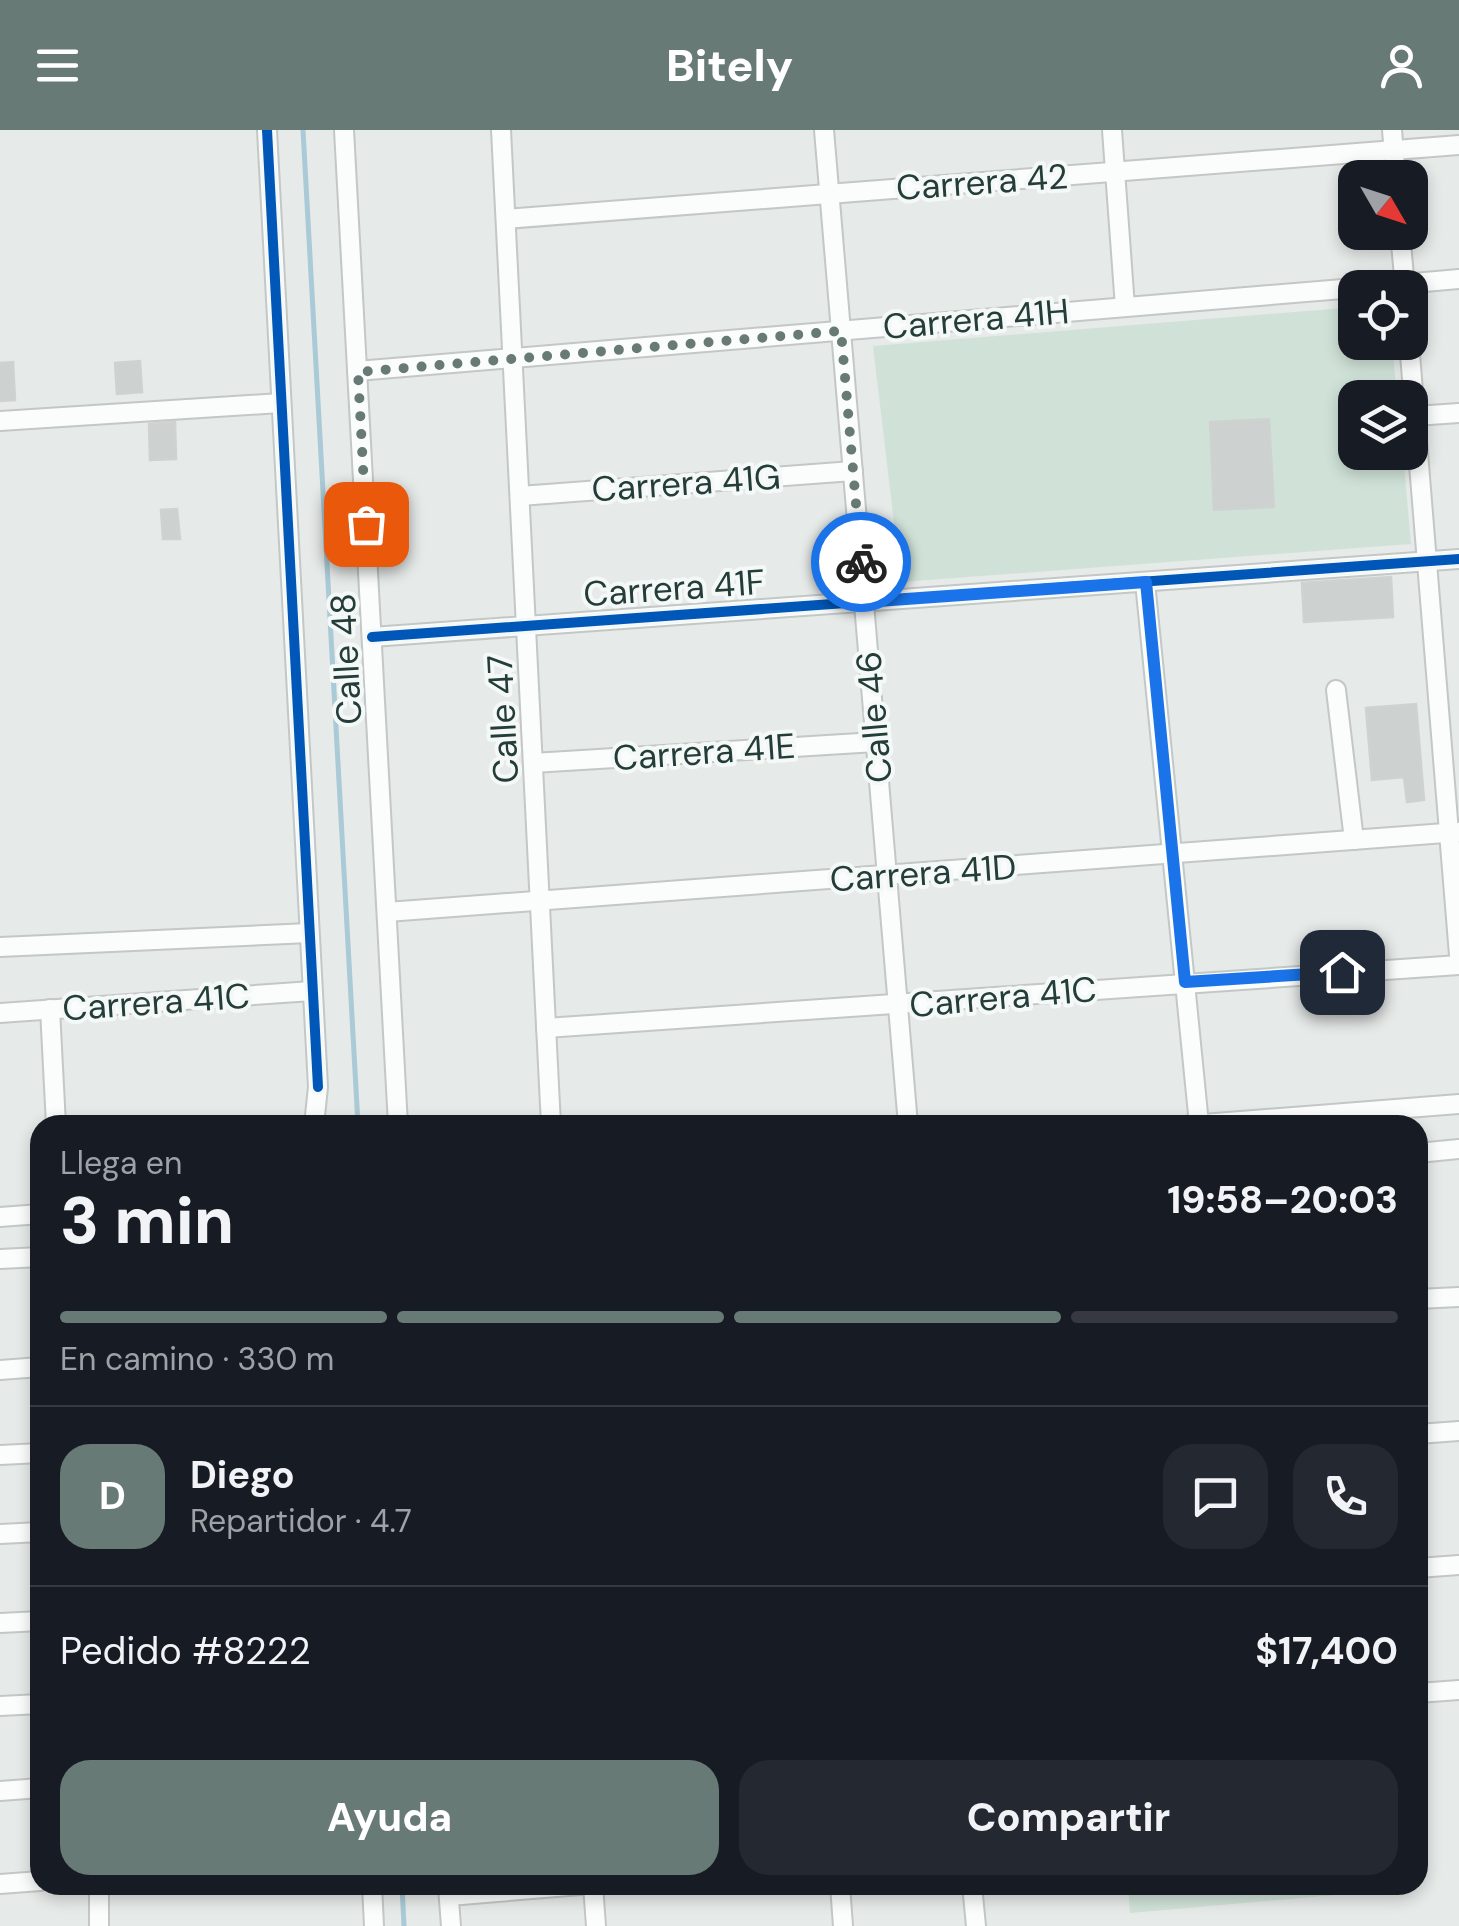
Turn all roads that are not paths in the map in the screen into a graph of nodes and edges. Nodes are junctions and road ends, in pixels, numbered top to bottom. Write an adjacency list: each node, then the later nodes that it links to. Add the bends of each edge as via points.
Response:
1 (266, 130): 20 (street, Calle 48)
2 (344, 130): 19 (street, Calle 48)
3 (502, 130): 12 (street, Calle 47)
4 (824, 130): 11 (street, Calle 46)
5 (1112, 130): 10 (street)
6 (1392, 130): 8 (street)
7 (1459, 145): 8 (street, Carrera 42)
8 (1394, 150): 9 (street); 10 (street, Carrera 42)
9 (1395, 160)
10 (1115, 172): 11 (street, Carrera 42); 16 (street)
11 (830, 194): 12 (street, Carrera 42); 17 (street, Calle 46)
12 (506, 219): 18 (street, Calle 47)
13 (1459, 278): 14 (street, Carrera 41H)
14 (1428, 283)
15 (1338, 289): 16 (street, Carrera 41H)
16 (1125, 307): 17 (street, Carrera 41H)
17 (841, 331): 18 (street, Carrera 41H); 25 (street, Calle 46)
18 (513, 358): 19 (street, Carrera 41H); 26 (street, Calle 47)
19 (358, 372): 32 (street, Calle 48)
20 (281, 403): 23 (street); 44 (street, Calle 48)
21 (1459, 413): 22 (street)
22 (1428, 415)
23 (0, 421)
24 (1419, 470): 28 (street)
25 (853, 471): 26 (street, Carrera 41G); 30 (street, Calle 46)
26 (520, 496): 31 (street, Calle 47)
27 (1459, 558): 28 (street, Carrera 41F)
28 (1427, 561): 29 (street, Carrera 41F); 35 (street)
29 (1146, 582): 30 (street, Carrera 41F); 40 (street)
30 (864, 602): 31 (street, Carrera 41F); 36 (street, Calle 46)
31 (526, 626): 32 (street, Carrera 41F); 37 (street, Calle 47)
32 (372, 638): 43 (street, Calle 48)
33 (1336, 690): 39 (street)
34 (1459, 692): 35 (street)
35 (1438, 693): 38 (street)
36 (876, 742): 37 (street, Carrera 41E); 41 (street, Calle 46)
37 (533, 763): 42 (street, Calle 47)
38 (1454, 832): 39 (street, Carrera 41D); 46 (street)
39 (1354, 840): 40 (street, Carrera 41D)
40 (1174, 853): 41 (street, Carrera 41D); 48 (street)
41 (887, 876): 42 (street, Carrera 41D); 50 (street, Calle 46)
42 (540, 900): 43 (street, Carrera 41D); 53 (street, Calle 47)
43 (387, 912): 57 (street, Calle 48)
44 (309, 933): 45 (street); 49 (street, Calle 48)
45 (0, 947)
46 (1459, 955)
47 (1459, 965): 48 (street, Carrera 41C)
48 (1185, 982): 50 (street, Carrera 41C); 60 (street)
49 (312, 992): 51 (street, Carrera 41C); 56 (street, Calle 48)
50 (898, 1006): 53 (street, Carrera 41C); 59 (street, Calle 46)
51 (50, 1010): 52 (street, Carrera 41C); 55 (street)
52 (0, 1013)
53 (546, 1028): 58 (street, Calle 47)
54 (1459, 1104): 61 (street)
55 (55, 1115)
56 (315, 1115)
57 (397, 1115)
58 (550, 1115)
59 (907, 1115)
60 (1199, 1115)
61 (1317, 1115)
62 (1459, 1149): 63 (street)
63 (1428, 1152)
64 (30, 1215): 65 (street)
65 (0, 1217)
66 (30, 1257): 67 (street)
67 (0, 1259)
68 (1459, 1297): 69 (street)
69 (1428, 1299)
70 (30, 1368): 71 (street)
71 (0, 1370)
72 (1459, 1431): 73 (street)
73 (1428, 1433)
74 (30, 1453): 75 (street)
75 (0, 1454)
76 (30, 1532): 77 (street)
77 (0, 1534)
78 (1459, 1565): 79 (street)
79 (1428, 1567)
80 (30, 1622): 81 (street)
81 (0, 1623)
82 (1459, 1690): 83 (street)
83 (1428, 1692)
84 (30, 1704): 85 (street)
85 (0, 1706)
86 (30, 1789): 87 (street)
87 (0, 1791)
88 (30, 1882): 89 (street)
89 (0, 1884)
90 (100, 1895): 96 (street)
91 (372, 1895): 97 (street)
92 (449, 1895): 98 (street)
93 (594, 1895): 99 (street)
94 (841, 1895): 100 (street)
95 (973, 1895): 101 (street)
96 (99, 1926)
97 (374, 1926)
98 (451, 1926)
99 (596, 1926)
100 (843, 1926)
101 (976, 1926)

